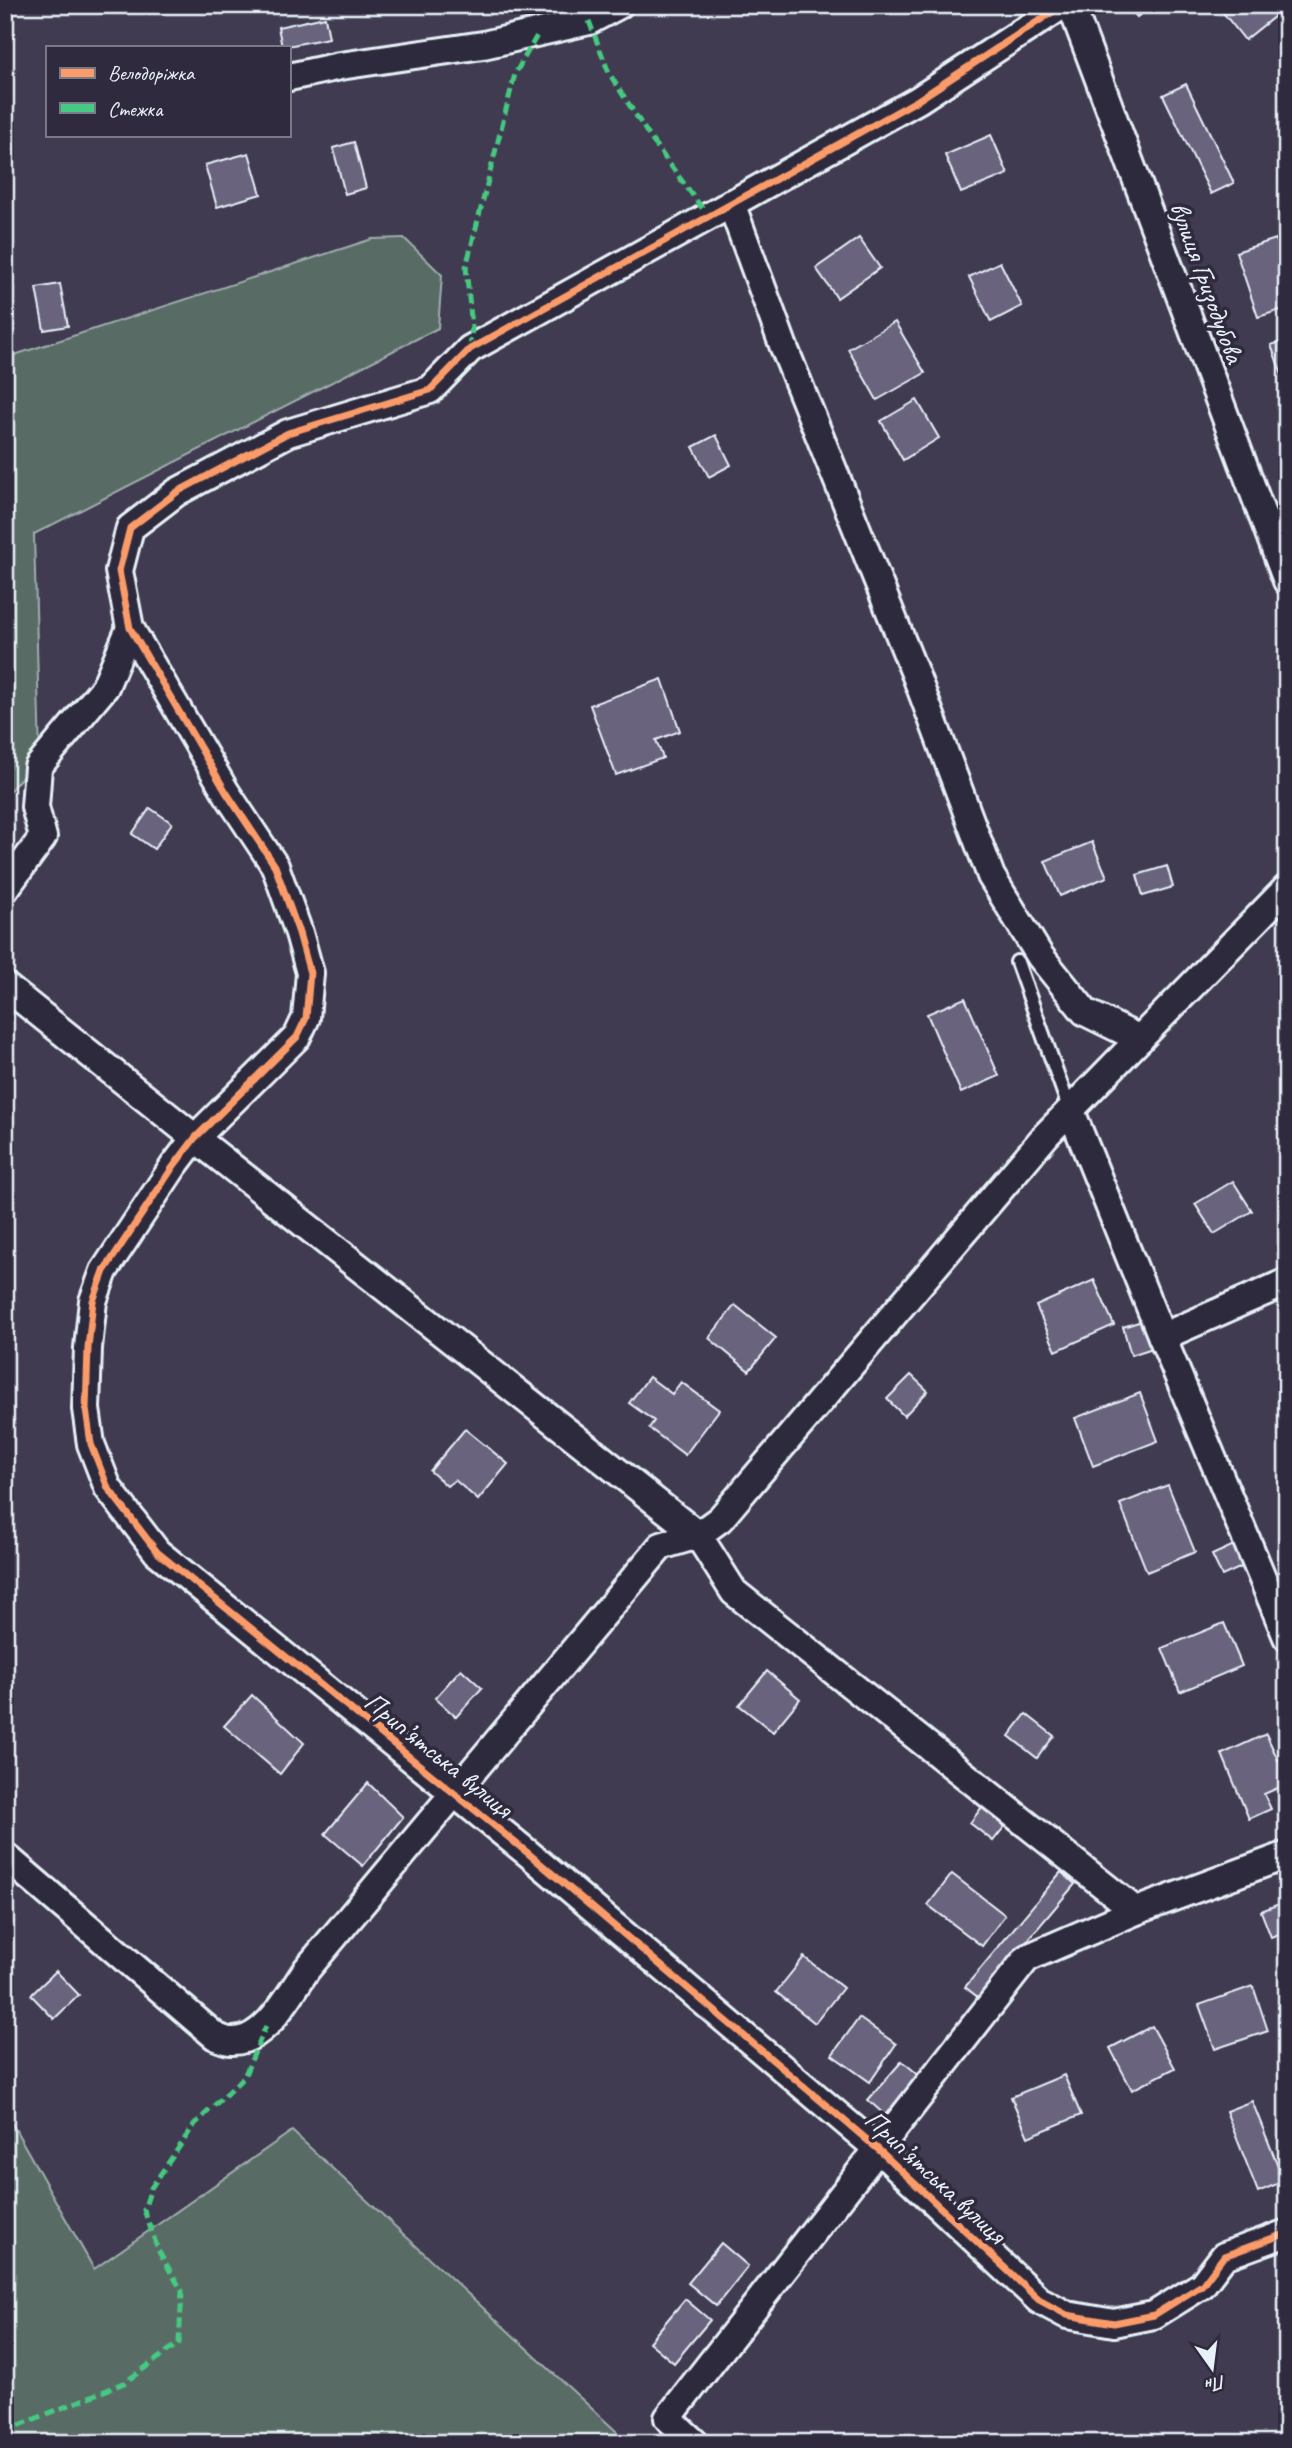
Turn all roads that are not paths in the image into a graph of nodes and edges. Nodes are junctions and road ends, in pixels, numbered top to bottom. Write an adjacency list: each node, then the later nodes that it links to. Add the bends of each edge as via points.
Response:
1 (619, 5): 4 (street)
2 (1063, 5): 6 (street, via 918,100)
3 (1071, 5): 7 (street, вулиця Гризодубова)
4 (586, 13): 5 (street, via 483,44)
5 (290, 77)
6 (730, 203): 9 (street, via 470,349 430,390 288,433 177,492 130,528 119,571); 14 (street, via 991,876 1040,956 1085,1012)
7 (1277, 528): 8 (street, вулиця Гризодубова)
8 (1287, 581)
9 (130, 628): 11 (street, via 105,687 38,768 35,807 43,837); 16 (street, Прип’ятська вулиця, via 275,866 310,973 306,1018 298,1037)
10 (1287, 888): 14 (street)
11 (5, 890)
12 (1017, 962): 15 (lane)
13 (5, 986): 16 (street)
14 (1140, 1039): 15 (street)
15 (1071, 1111): 18 (street); 19 (street, via 720,1519)
16 (195, 1139): 19 (street); 21 (street, Прип’ятська вулиця, via 104,1271 93,1301 86,1409 91,1444 108,1488 157,1552)
17 (1287, 1282): 18 (street)
18 (1162, 1337): 20 (street)
19 (698, 1535): 21 (street, via 661,1546); 24 (street, via 734,1592)
20 (1287, 1637)
21 (453, 1792): 23 (street, via 307,1969 266,2026 250,2037 231,2041 215,2036); 25 (street, Прип’ятська вулиця)
22 (1287, 1855): 24 (street)
23 (5, 1856)
24 (1136, 1911): 25 (street, via 1027,1958)
25 (879, 2150): 26 (street, Прип’ятська вулиця, via 1039,2300 1067,2315 1114,2323 1154,2315 1202,2285 1224,2256); 27 (street, via 668,2418)
26 (1287, 2233)
27 (695, 2443)

